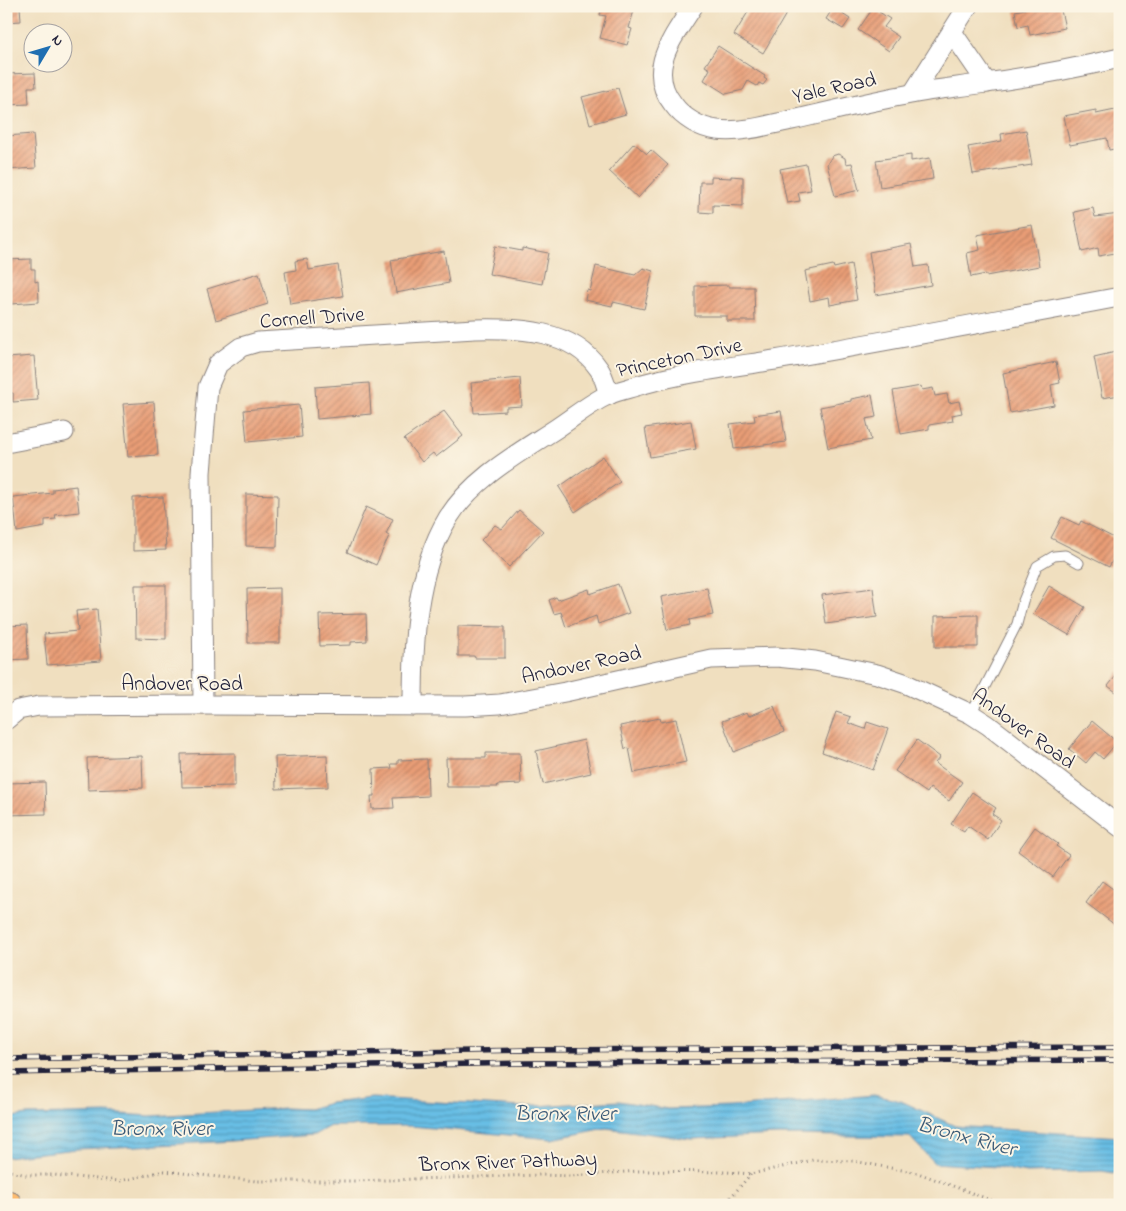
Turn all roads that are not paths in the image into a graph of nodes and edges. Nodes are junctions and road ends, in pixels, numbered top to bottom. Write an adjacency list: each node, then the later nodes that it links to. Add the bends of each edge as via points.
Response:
1 (693, 6): 6 (street, Yale Road, via 668,48 660,72 666,95 674,107 704,127 747,130)
2 (968, 6): 3 (street)
3 (952, 32): 5 (street); 6 (street)
4 (1120, 58): 5 (street, Yale Road)
5 (987, 83): 6 (street, Yale Road)
6 (912, 93)
7 (1120, 297): 8 (street, Princeton Drive, via 689,373)
8 (608, 395): 12 (street, Cornell Drive, via 600,370 579,349 550,335 501,328 258,342 241,348 218,364 208,387 201,473); 13 (street, Princeton Drive, via 490,474 471,489 449,517 430,556 420,596)
9 (64, 432): 10 (street)
10 (6, 443)
11 (1080, 563): 14 (lane, via 1065,555 1054,556 1037,566 1017,624)
12 (203, 704): 13 (street, Andover Road); 15 (street, Andover Road, via 39,706 18,710)
13 (413, 706): 14 (street, Andover Road, via 500,704 711,659 757,657 815,661 877,674)
14 (971, 714): 16 (street, Andover Road)
15 (6, 720)
16 (1117, 820)

